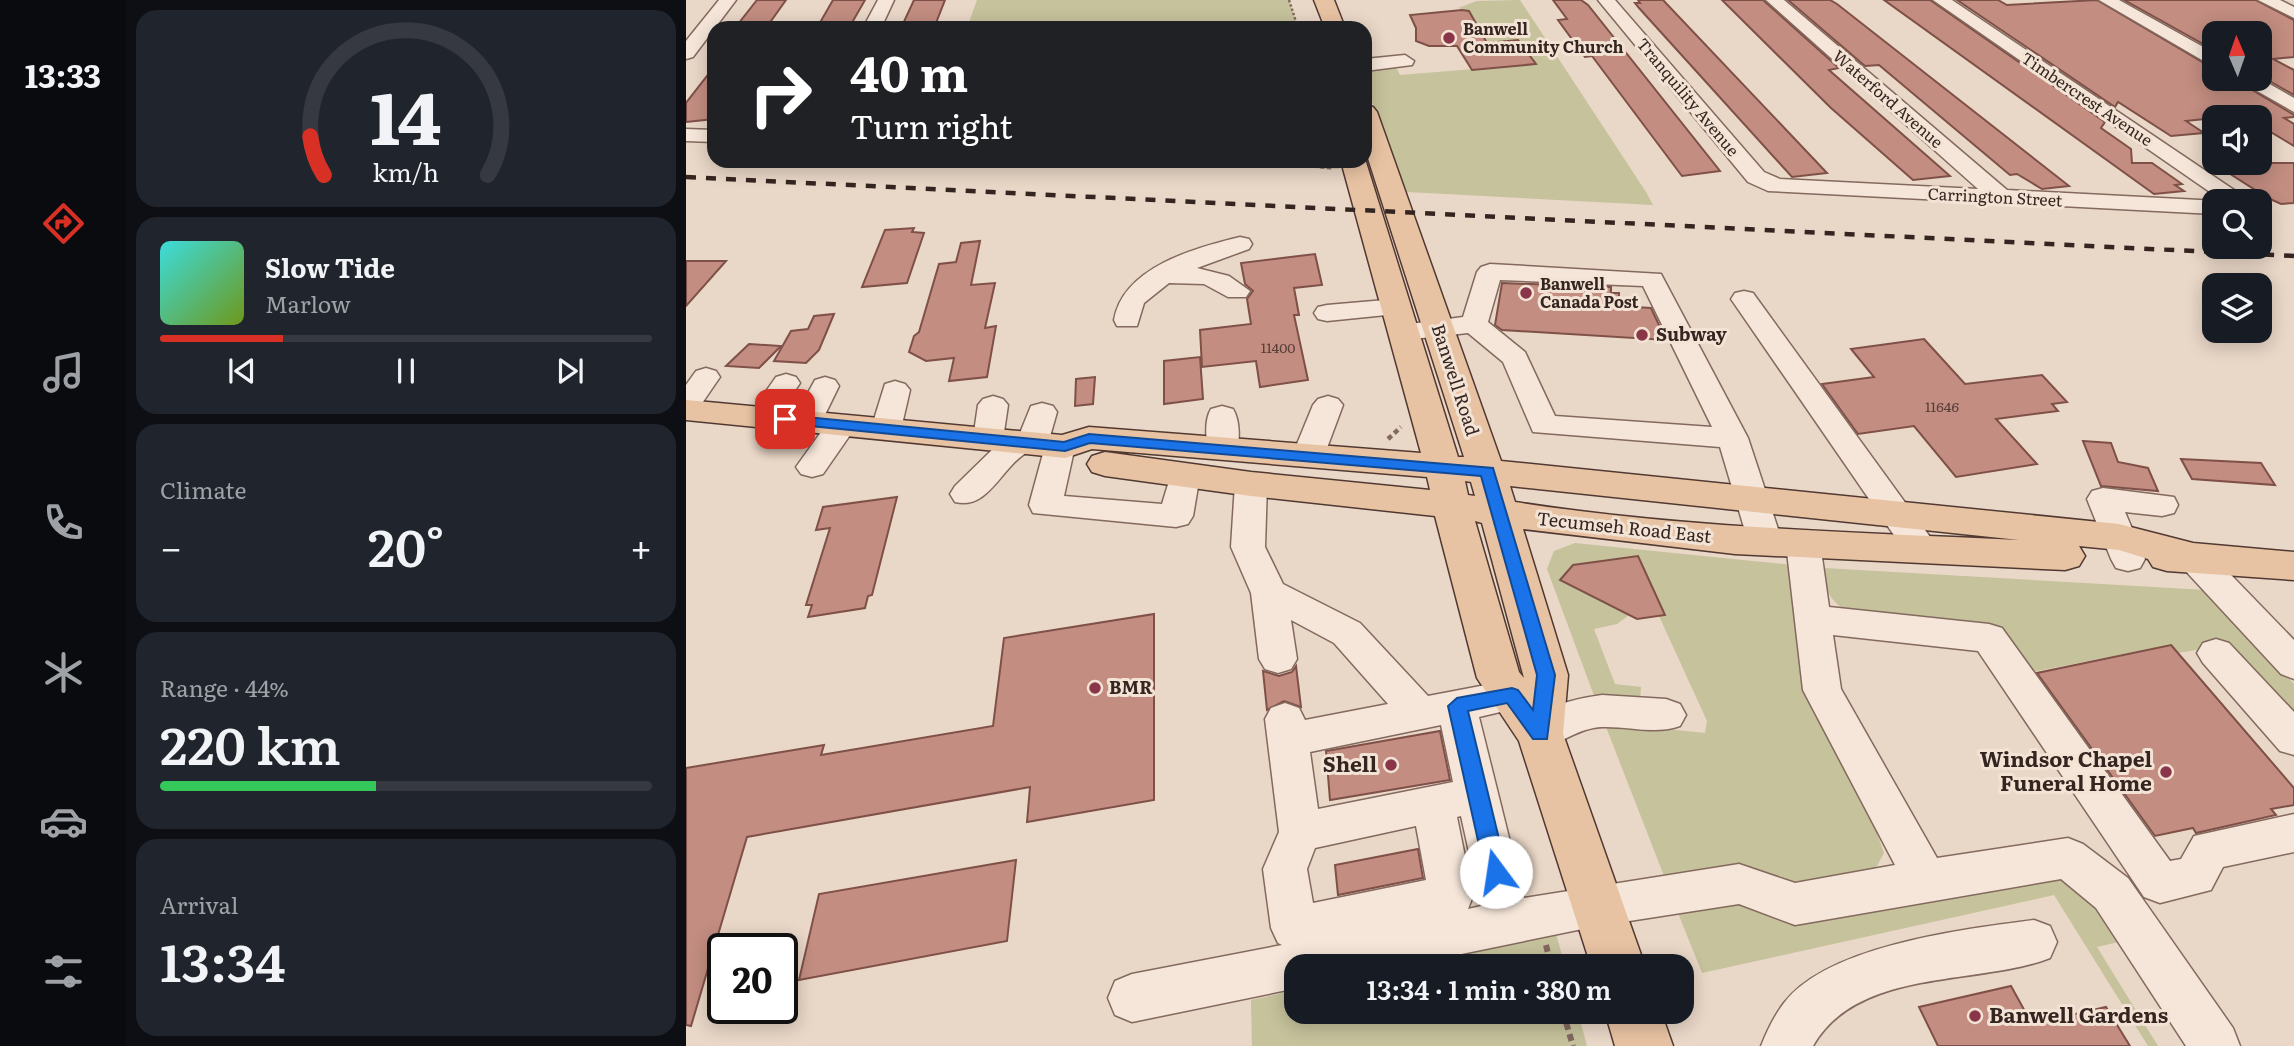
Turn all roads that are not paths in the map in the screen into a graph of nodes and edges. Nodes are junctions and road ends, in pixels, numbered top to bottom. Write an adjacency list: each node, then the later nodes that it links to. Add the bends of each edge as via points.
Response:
1 (729, 0): 10 (street)
2 (886, 0): 11 (street)
3 (1324, 0): 12 (main road)
4 (1605, 0): 24 (street, Tranquility Avenue, via 1756,177)
5 (1774, 0): 26 (street, Waterford Avenue)
6 (1941, 0): 25 (street, Timbercrest Avenue)
7 (2107, 0): 15 (street)
8 (2266, 0): 9 (street)
9 (2294, 13)
10 (712, 21)
11 (876, 21)
12 (1332, 21)
13 (707, 27): 14 (street)
14 (686, 53)
15 (2202, 54)
16 (1405, 61): 17 (street)
17 (1372, 64)
18 (2267, 91): 19 (street)
19 (2294, 106)
20 (1372, 133): 36 (main road, Banwell Road)
21 (686, 135): 22 (street)
22 (707, 136)
23 (1348, 168): 33 (main road, Banwell Road)
24 (1776, 186): 26 (street, Carrington Street)
25 (2208, 189)
26 (2001, 197): 27 (street, Carrington Street)
27 (2202, 201)
28 (1240, 244): 29 (street, via 1216,249)
29 (1166, 276): 30 (street, via 1201,274 1219,278); 34 (street, via 1131,300)
30 (1237, 291)
31 (1744, 299): 60 (street)
32 (1327, 313): 33 (street)
33 (1401, 319): 36 (street); 55 (main road, Banwell Road)
34 (1127, 320)
35 (1474, 324): 36 (street); 49 (street, via 1516,358 1544,425); 49 (street, via 1490,272 1652,279)
36 (1438, 328): 52 (main road, Banwell Road)
37 (706, 377): 43 (street)
38 (786, 383): 44 (street)
39 (825, 386): 45 (street)
40 (895, 390): 47 (street)
41 (993, 405): 48 (street)
42 (1328, 405): 50 (street)
43 (686, 408): 44 (main road, Tecumseh Road East)
44 (763, 417): 45 (main road, Tecumseh Road East)
45 (807, 422): 46 (main road, Tecumseh Road East)
46 (842, 425): 47 (main road, Tecumseh Road East); 51 (street)
47 (886, 429): 48 (main road, Tecumseh Road East)
48 (1034, 438): 50 (main road, Tecumseh Road East, via 1089,438 1129,430 1222,432); 53 (main road, Tecumseh Road East, via 1072,459); 53 (street, via 1045,505 1176,516); 56 (street)
49 (1734, 438): 57 (street)
50 (1308, 456): 55 (main road, Tecumseh Road East)
51 (812, 467)
52 (1487, 472): 55 (main road, Tecumseh Road East); 57 (main road, Tecumseh Road East); 59 (main road, Banwell Road)
53 (1184, 475): 54 (main road, Tecumseh Road East)
54 (1251, 484): 55 (main road, Tecumseh Road East); 67 (street, via 1248,547)
55 (1447, 486): 59 (main road, Tecumseh Road East); 74 (main road, Banwell Road, via 1499,678)
56 (966, 494)
57 (1752, 499): 60 (main road, Tecumseh Road East); 61 (street)
58 (2162, 505): 63 (street, via 2103,499)
59 (1499, 514): 61 (main road, Tecumseh Road East); 74 (main road, Banwell Road, via 1546,675)
60 (1896, 514): 63 (main road, Tecumseh Road East); 64 (street)
61 (1765, 541): 62 (main road, Tecumseh Road East)
62 (1803, 543): 64 (main road, Tecumseh Road East); 68 (street)
63 (2123, 548): 64 (main road, Tecumseh Road East); 65 (main road, Tecumseh Road East)
64 (1921, 549)
65 (2193, 556): 66 (main road, Tecumseh Road East); 69 (street)
66 (2294, 566)
67 (1269, 593): 71 (street); 73 (street, via 1347,633)
68 (1813, 619): 81 (street, via 1822,690); 82 (street, via 1989,638)
69 (2278, 631): 72 (street)
70 (2216, 653): 76 (street)
71 (1278, 659)
72 (2294, 664)
73 (1438, 710): 74 (street); 77 (street); 79 (street, via 1287,729)
74 (1526, 714): 75 (street, via 1602,711); 84 (main road, Banwell Road)
75 (1666, 715)
76 (2294, 739)
77 (1478, 795): 78 (street); 85 (street)
78 (1433, 804): 79 (street); 79 (street, via 1451,896 1294,928 1285,869)
79 (1300, 832)
80 (2294, 833): 82 (street, via 2209,850 2195,876)
81 (1926, 880): 83 (street, via 2068,858); 84 (street, via 1795,904 1739,884)
82 (2166, 891): 83 (street)
83 (2112, 893): 92 (street)
84 (1597, 905): 85 (street); 87 (main road, Banwell Road)
85 (1508, 923): 88 (street)
86 (2034, 942): 91 (street, via 1905,965 1835,989 1800,1018)
87 (1614, 954)
88 (1132, 998)
89 (1637, 1024): 90 (main road)
90 (1644, 1046)
91 (1786, 1046)
92 (2215, 1046)

